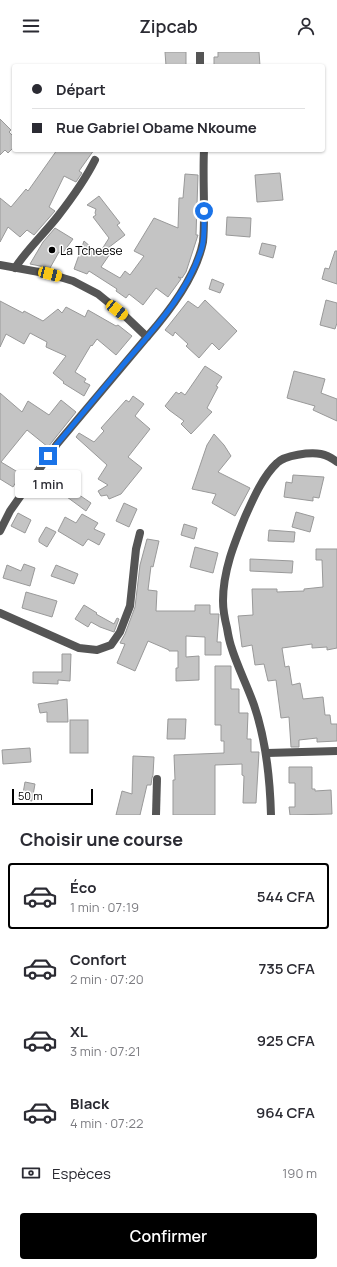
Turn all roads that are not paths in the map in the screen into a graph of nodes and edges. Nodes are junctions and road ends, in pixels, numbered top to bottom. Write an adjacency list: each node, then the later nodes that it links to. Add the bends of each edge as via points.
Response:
1 (200, 52): 2 (street)
2 (200, 64)
3 (204, 152): 7 (street, via 202,247 185,286)
4 (95, 160): 6 (street, via 80,187)
5 (0, 265): 6 (street)
6 (15, 268): 7 (street, via 73,281 102,298)
7 (147, 337): 9 (street, via 57,444 10,511)
8 (337, 462): 13 (street, via 320,454 289,457 279,461 269,471 247,513 228,562 223,602 225,620 231,646 254,706)
9 (0, 531)
10 (140, 533): 11 (street, via 130,606 120,632 111,645 97,650 78,648)
11 (0, 613)
12 (337, 751): 13 (street)
13 (267, 753): 16 (street)
14 (157, 779): 15 (street)
15 (156, 815)
16 (271, 815)

